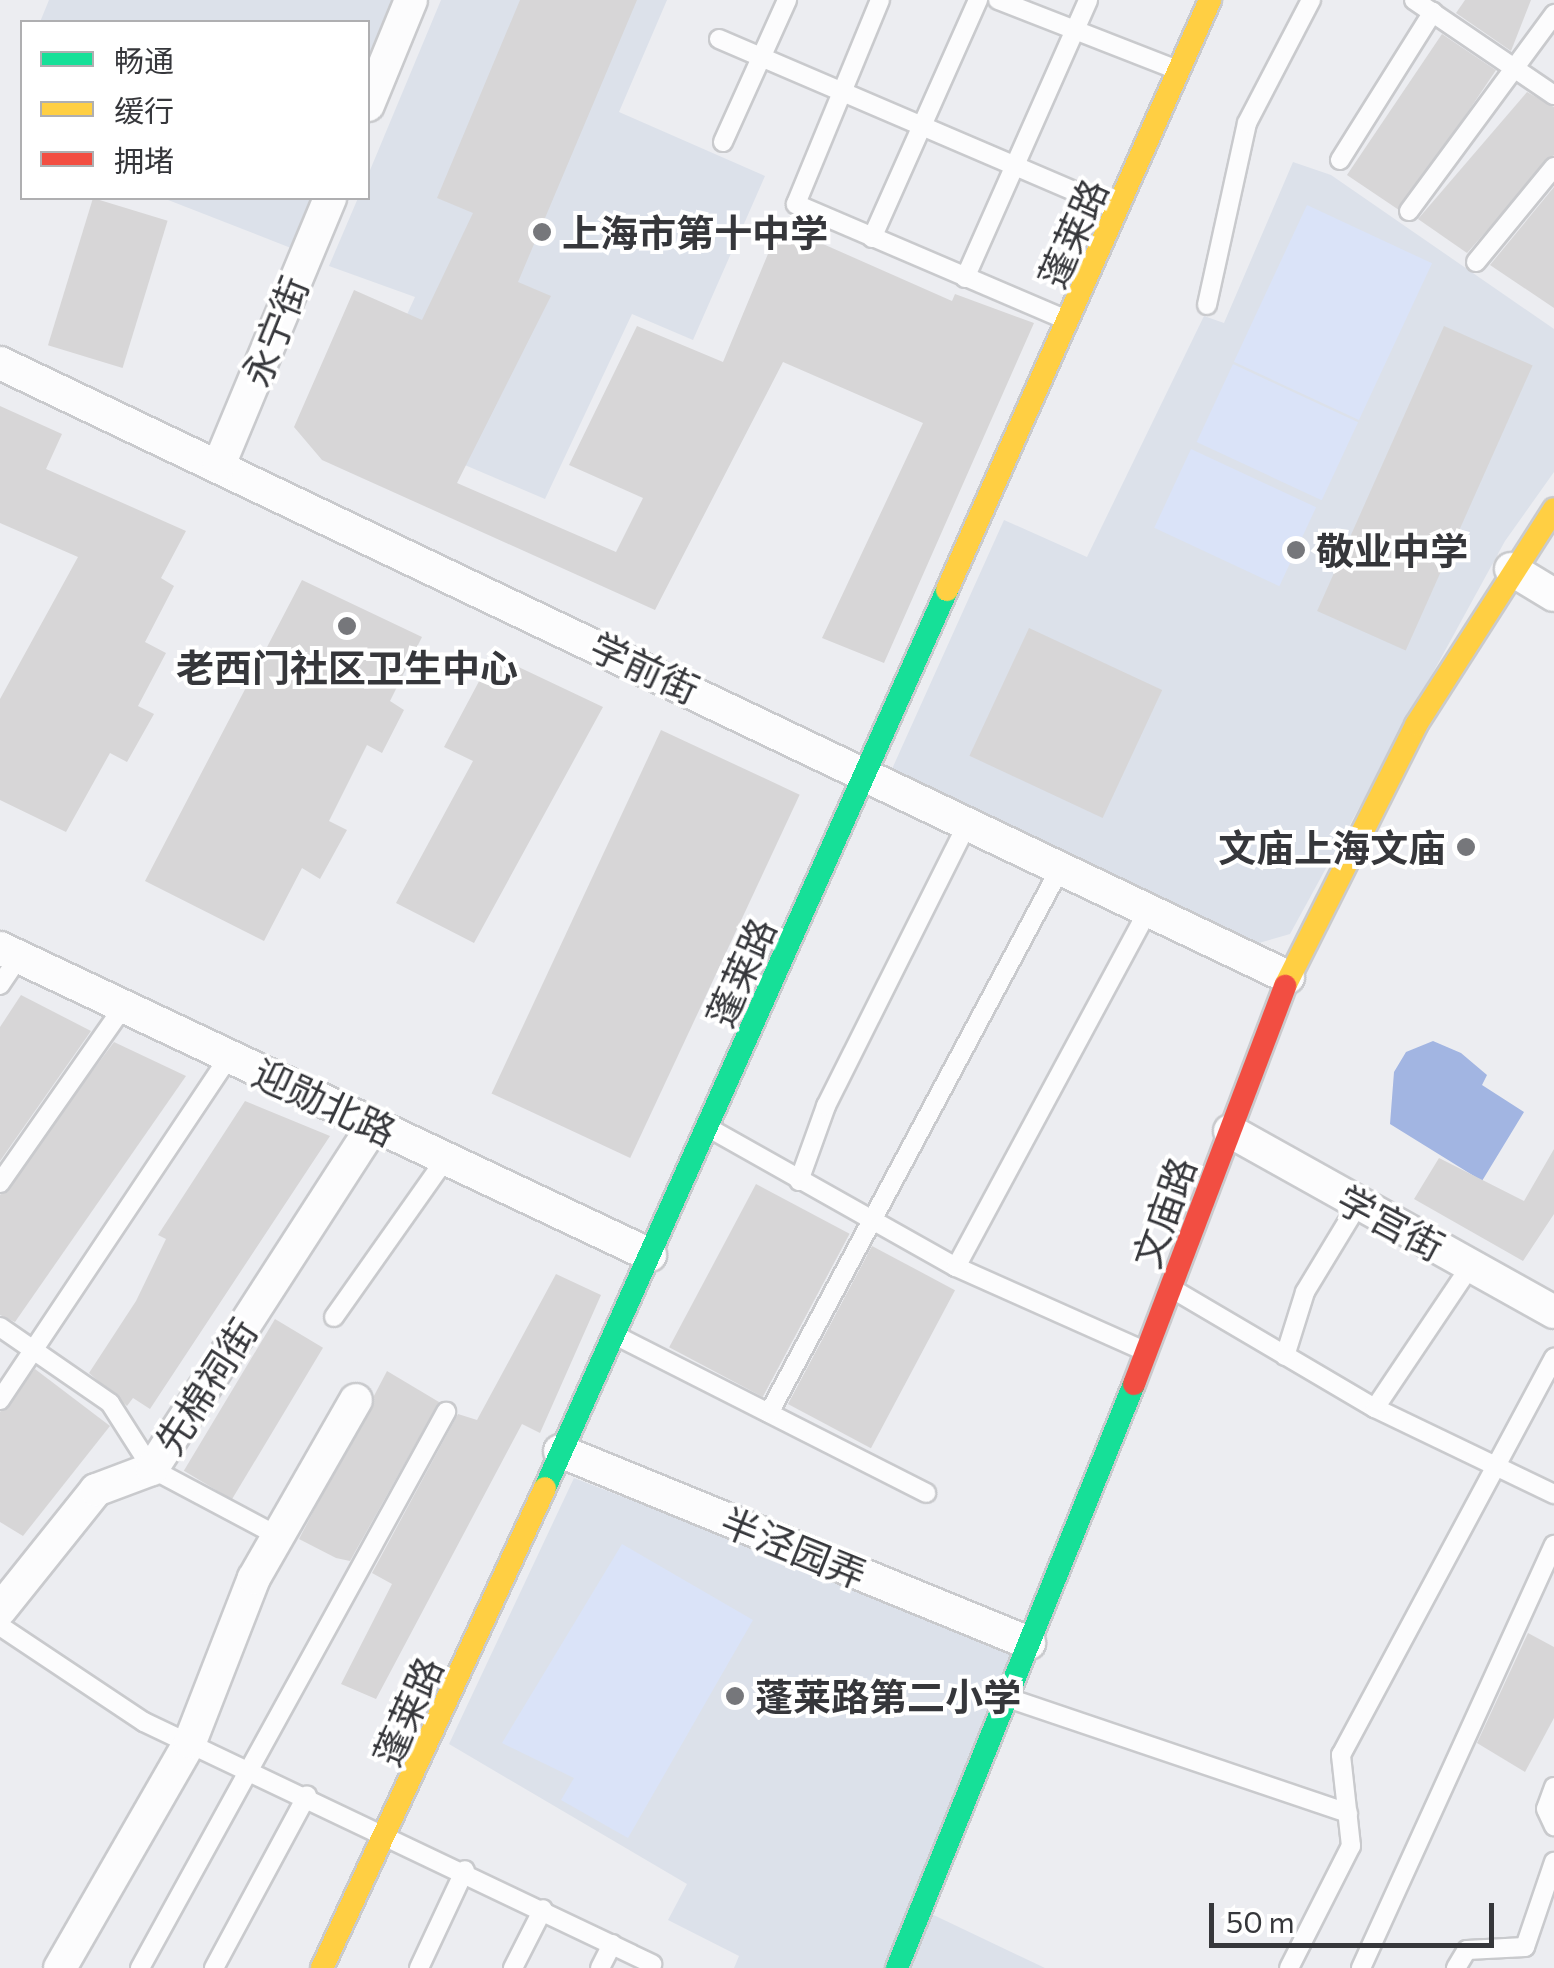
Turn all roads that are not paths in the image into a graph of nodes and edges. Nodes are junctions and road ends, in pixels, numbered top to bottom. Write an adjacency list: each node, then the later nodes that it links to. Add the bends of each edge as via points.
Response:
1 (411, 0): 19 (street)
2 (787, 0): 14 (lane)
3 (880, 0): 17 (lane)
4 (978, 0): 20 (lane)
5 (1088, 0): 12 (lane)
6 (1210, 0): 16 (street, 蓬莱路)
7 (1311, 0): 31 (lane, via 1246,122)
8 (1414, 0): 10 (lane)
9 (1002, 1): 12 (lane)
10 (1432, 12): 15 (lane); 22 (lane)
11 (1554, 14): 15 (lane)
12 (1075, 30): 16 (lane); 23 (lane)
13 (719, 39): 14 (lane)
14 (762, 57): 17 (lane); 21 (lane)
15 (1516, 70): 18 (lane); 27 (lane)
16 (1182, 72): 26 (street, 蓬莱路)
17 (842, 92): 20 (lane); 28 (lane, via 796,204)
18 (1554, 95)
19 (370, 100)
20 (922, 126): 23 (lane); 28 (lane)
21 (723, 142)
22 (1340, 160)
23 (1015, 166): 26 (lane); 30 (lane)
24 (1554, 167): 29 (lane)
25 (329, 200): 34 (street, 永宁街)
26 (1120, 210): 32 (street, 蓬莱路)
27 (1410, 211)
28 (872, 238): 30 (lane)
29 (1476, 262)
30 (965, 278): 32 (lane)
31 (1207, 305)
32 (1070, 322): 38 (street, 蓬莱路)
33 (0, 363): 34 (street, 学前街)
34 (220, 465): 38 (street, 学前街)
35 (1554, 509): 36 (street, 文庙路)
36 (1511, 569): 37 (street); 43 (street, 文庙路, via 1416,724)
37 (1554, 594)
38 (868, 774): 39 (street, 学前街); 48 (street, 蓬莱路)
39 (969, 821): 40 (street, 学前街); 51 (lane, via 826,1106)
40 (1062, 865): 41 (street, 学前街); 54 (lane)
41 (1149, 910): 43 (street, 学前街); 57 (lane)
42 (10, 952): 44 (lane); 45 (street, 迎勋北路)
43 (1288, 977): 49 (street, 文庙路)
44 (0, 986)
45 (124, 1006): 46 (street, 迎勋北路); 52 (lane)
46 (229, 1056): 47 (street, 迎勋北路); 63 (lane)
47 (374, 1124): 50 (street, 迎勋北路); 74 (street, 先棉祠街)
48 (709, 1128): 51 (lane); 55 (street, 蓬莱路)
49 (1230, 1131): 53 (street, 学宫街); 58 (street, 文庙路)
50 (446, 1158): 55 (street, 迎勋北路); 60 (lane)
51 (799, 1181): 54 (lane)
52 (0, 1183)
53 (1358, 1206): 56 (street, 学宫街); 65 (lane, via 1304,1292)
54 (873, 1219): 57 (lane); 71 (lane)
55 (650, 1255): 62 (street, 蓬莱路)
56 (1471, 1265): 59 (street, 学宫街); 69 (lane)
57 (956, 1267): 64 (lane)
58 (1173, 1290): 64 (street, 文庙路); 65 (lane)
59 (1554, 1312)
60 (334, 1317)
61 (0, 1327): 63 (lane)
62 (614, 1334): 71 (lane); 72 (street, 蓬莱路)
63 (31, 1348): 67 (lane); 74 (lane, via 110,1403)
64 (1148, 1352): 81 (street, 文庙路)
65 (1286, 1356): 69 (lane)
66 (1554, 1357): 73 (lane)
67 (0, 1400)
68 (356, 1400): 77 (street)
69 (1375, 1408): 73 (lane)
70 (446, 1412): 84 (lane)
71 (769, 1413): 75 (lane)
72 (560, 1451): 81 (street, 半泾园弄); 89 (street, 蓬莱路)
73 (1495, 1466): 76 (lane); 87 (lane, via 1341,1755)
74 (152, 1469): 77 (lane); 79 (street, 先棉祠街, via 96,1490)
75 (926, 1493)
76 (1554, 1494)
77 (278, 1536): 83 (street)
78 (1554, 1545): 104 (lane)
79 (0, 1610)
80 (0, 1626): 83 (lane)
81 (1029, 1643): 82 (street, 文庙路)
82 (1007, 1698): 87 (lane); 102 (street, 文庙路)
83 (190, 1742): 84 (lane); 95 (street)
84 (252, 1770): 86 (lane); 96 (lane)
85 (1554, 1787): 88 (lane, via 1546,1809)
86 (306, 1795): 89 (lane); 97 (lane)
87 (1348, 1812): 103 (lane, via 1351,1846)
88 (1554, 1826)
89 (391, 1833): 91 (lane); 98 (street, 蓬莱路)
90 (1554, 1862): 105 (lane, via 1525,1947 1467,1950)
91 (465, 1870): 92 (lane); 99 (lane)
92 (543, 1909): 93 (lane); 100 (lane)
93 (612, 1944): 94 (lane); 101 (lane)
94 (652, 1964)
95 (60, 1968)
96 (140, 1968)
97 (214, 1968)
98 (322, 1968)
99 (419, 1968)
100 (513, 1968)
101 (600, 1968)
102 (897, 1968)
103 (1288, 1968)
104 (1361, 1968)
105 (1456, 1968)

